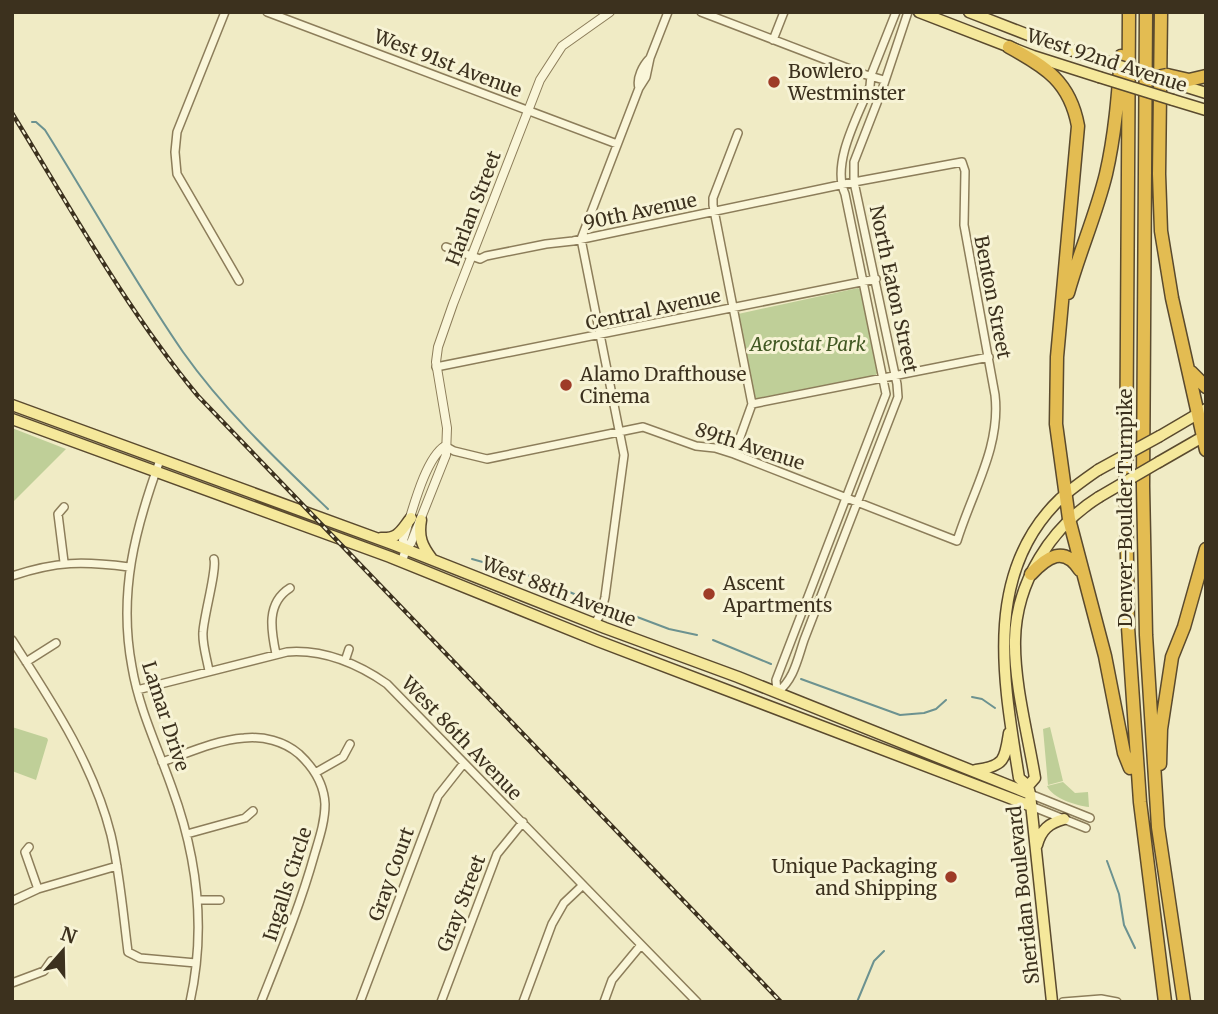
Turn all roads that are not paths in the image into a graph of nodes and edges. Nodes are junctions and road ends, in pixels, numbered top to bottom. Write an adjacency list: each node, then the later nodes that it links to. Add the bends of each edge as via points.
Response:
1 (225, 12): 35 (street, via 177,132 175,152 177,174)
2 (267, 12): 24 (street, West 91st Avenue)
3 (610, 12): 24 (street, Harlan Street, via 562,46)
4 (667, 12): 27 (street)
5 (701, 12): 17 (street)
6 (784, 12): 17 (street)
7 (896, 12): 19 (street, North Eaton Street)
8 (908, 12): 22 (street, North Eaton Street)
9 (919, 12): 18 (main road, West 92nd Avenue)
10 (969, 12): 21 (main road, West 92nd Avenue, bridge, via 1098,59)
11 (1122, 12): 16 (highway, Denver–Boulder Turnpike)
12 (1129, 12): 125 (highway, via 1128,627 1140,802)
13 (1140, 12): 126 (highway, via 1139,610 1150,794)
14 (1146, 12): 94 (highway, Denver–Boulder Turnpike, via 1143,540)
15 (1161, 12): 41 (highway, via 1161,224)
16 (1122, 38): 39 (highway, via 1108,163 1070,288); 90 (highway, Denver–Boulder Turnpike, via 1121,558)
17 (774, 40): 19 (street)
18 (1009, 47): 25 (main road, West 92nd Avenue, bridge); 39 (highway, via 1056,77 1071,100 1078,126)
19 (871, 75): 22 (street); 29 (street, North Eaton Street, via 841,160)
20 (1206, 76): 21 (highway)
21 (1166, 78): 23 (main road, West 92nd Avenue)
22 (884, 80): 28 (street, North Eaton Street, via 853,165)
23 (1206, 93)
24 (528, 110): 27 (street, West 91st Avenue); 33 (street, Harlan Street)
25 (1206, 110)
26 (738, 133): 30 (street, via 713,198)
27 (617, 145): 31 (street)
28 (854, 182): 29 (street, 90th Avenue); 34 (street, North Eaton Street); 40 (street, Benton Street, via 962,162 964,225)
29 (842, 186): 30 (street, 90th Avenue); 36 (street, North Eaton Street)
30 (713, 212): 31 (street, 90th Avenue); 37 (street)
31 (581, 239): 33 (street, 90th Avenue, via 480,259); 38 (street)
32 (446, 247): 33 (street, 90th Avenue)
33 (471, 256): 42 (street, Harlan Street, via 438,347)
34 (876, 279): 36 (street, Central Avenue); 43 (street, North Eaton Street)
35 (239, 281)
36 (862, 282): 37 (street, Central Avenue); 44 (street, North Eaton Street)
37 (732, 309): 38 (street, Central Avenue); 46 (street)
38 (600, 336): 42 (street, Central Avenue); 50 (street)
39 (1058, 351): 57 (highway, via 1056,424)
40 (989, 357): 43 (street); 64 (street, Benton Street, via 997,407 994,438)
41 (1188, 366): 45 (highway); 48 (highway)
42 (436, 367): 52 (street, Harlan Street, via 447,428)
43 (895, 376): 44 (street); 59 (street, North Eaton Street, via 897,401)
44 (882, 379): 46 (street); 58 (street, North Eaton Street, via 885,397)
45 (1206, 387)
46 (752, 404): 53 (street)
47 (12, 405): 54 (main road, West 88th Avenue)
48 (1202, 411): 51 (highway); 57 (main road, Sheridan Boulevard, bridge, via 1098,470)
49 (12, 419): 56 (main road, West 88th Avenue)
50 (621, 431): 52 (street, 89th Avenue, via 487,459); 53 (street, 89th Avenue, via 646,428); 76 (street, via 624,454 615,533 605,597)
51 (1205, 441): 62 (main road, Sheridan Boulevard, bridge, via 1159,462)
52 (444, 446): 55 (street, Harlan Street); 61 (street, Harlan Street, via 446,455)
53 (734, 454): 58 (street, 89th Avenue)
54 (160, 460): 56 (street, Lamar Drive); 63 (main road, West 88th Avenue)
55 (431, 464): 61 (street, Harlan Street); 61 (street, via 433,476)
56 (156, 472): 68 (main road, West 88th Avenue); 71 (street, Lamar Drive)
57 (1065, 495): 62 (highway); 86 (main road, Sheridan Boulevard, via 1027,541 1008,591 1004,642)
58 (845, 496): 59 (street, 89th Avenue); 85 (street, North Eaton Street, via 776,680)
59 (858, 501): 64 (street, 89th Avenue); 85 (street, North Eaton Street, via 792,676)
60 (64, 507): 70 (street, via 58,514)
61 (419, 516): 63 (main road, via 400,534); 65 (street, Harlan Street); 69 (main road, via 422,545)
62 (1069, 519): 72 (main road, Sheridan Boulevard); 74 (highway)
63 (376, 537): 65 (main road, West 88th Avenue)
64 (957, 541)
65 (406, 549): 68 (street, Harlan Street); 69 (main road, West 88th Avenue)
66 (1206, 549): 94 (highway, via 1172,657)
67 (214, 559): 83 (street, via 202,635)
68 (402, 561): 95 (main road, West 88th Avenue)
69 (434, 561): 76 (main road, West 88th Avenue)
70 (64, 562): 71 (street); 73 (street)
71 (129, 567): 84 (street, Lamar Drive, via 127,631)
72 (1031, 574): 74 (highway, via 1046,559 1058,555 1073,560); 93 (main road, Sheridan Boulevard, via 1015,643 1034,779)
73 (12, 576)
74 (1084, 576): 90 (highway)
75 (290, 588): 80 (street, via 281,594 272,616)
76 (594, 624): 85 (main road, West 88th Avenue)
77 (12, 640): 82 (street)
78 (56, 643): 82 (street)
79 (349, 649): 81 (street)
80 (276, 654): 81 (street, West 86th Avenue, via 313,652); 83 (street, West 86th Avenue)
81 (345, 661): 89 (street, West 86th Avenue, via 387,684)
82 (26, 662): 104 (street, via 90,774)
83 (209, 671): 84 (street, West 86th Avenue)
84 (137, 690): 88 (street, Lamar Drive)
85 (776, 693): 91 (main road, West 88th Avenue)
86 (1011, 724): 91 (main road, via 1002,761 995,767); 93 (main road, Sheridan Boulevard, via 1020,778)
87 (350, 744): 92 (street, via 343,757)
88 (162, 762): 92 (street, Ingalls Circle, via 257,737 290,747); 101 (street, Lamar Drive)
89 (464, 763): 99 (street, West 86th Avenue); 116 (street, Gray Court, via 438,796 429,816)
90 (1130, 768): 124 (highway, Denver–Boulder Turnpike)
91 (974, 770): 93 (main road, West 88th Avenue)
92 (315, 773): 115 (street, Ingalls Circle, via 325,802 323,825 301,902)
93 (1029, 790): 95 (main road, Sheridan Boulevard); 97 (street, West 88th Avenue)
94 (1155, 796): 127 (highway, Denver–Boulder Turnpike)
95 (1031, 806): 98 (street, West 88th Avenue); 103 (main road, Sheridan Boulevard)
96 (253, 811): 101 (street, via 245,818)
97 (1090, 818)
98 (1064, 819): 100 (street, West 88th Avenue); 103 (main road, via 1043,830)
99 (523, 822): 105 (street, West 86th Avenue); 117 (street, Gray Street, via 496,854)
100 (1086, 828)
101 (187, 834): 107 (street, Lamar Drive)
102 (29, 847): 106 (street, via 25,852)
103 (1035, 851): 121 (main road, Sheridan Boulevard)
104 (117, 866): 106 (street); 112 (street, via 128,952 140,958)
105 (583, 885): 110 (street, West 86th Avenue); 118 (street, via 564,903 552,924)
106 (38, 889): 109 (street)
107 (198, 900): 108 (street); 112 (street, Lamar Drive)
108 (220, 900)
109 (12, 901)
110 (641, 945): 119 (street, via 612,980); 120 (street, West 86th Avenue)
111 (51, 961): 113 (street, via 44,971)
112 (196, 963): 114 (street, Lamar Drive)
113 (12, 983)
114 (190, 1002)
115 (261, 1002)
116 (360, 1002)
117 (441, 1002)
118 (523, 1002)
119 (604, 1002)
120 (697, 1002)
121 (1052, 1002)
122 (1063, 1002): 123 (street)
123 (1117, 1002)
124 (1157, 1002)
125 (1165, 1002)
126 (1176, 1002)
127 (1184, 1002)

